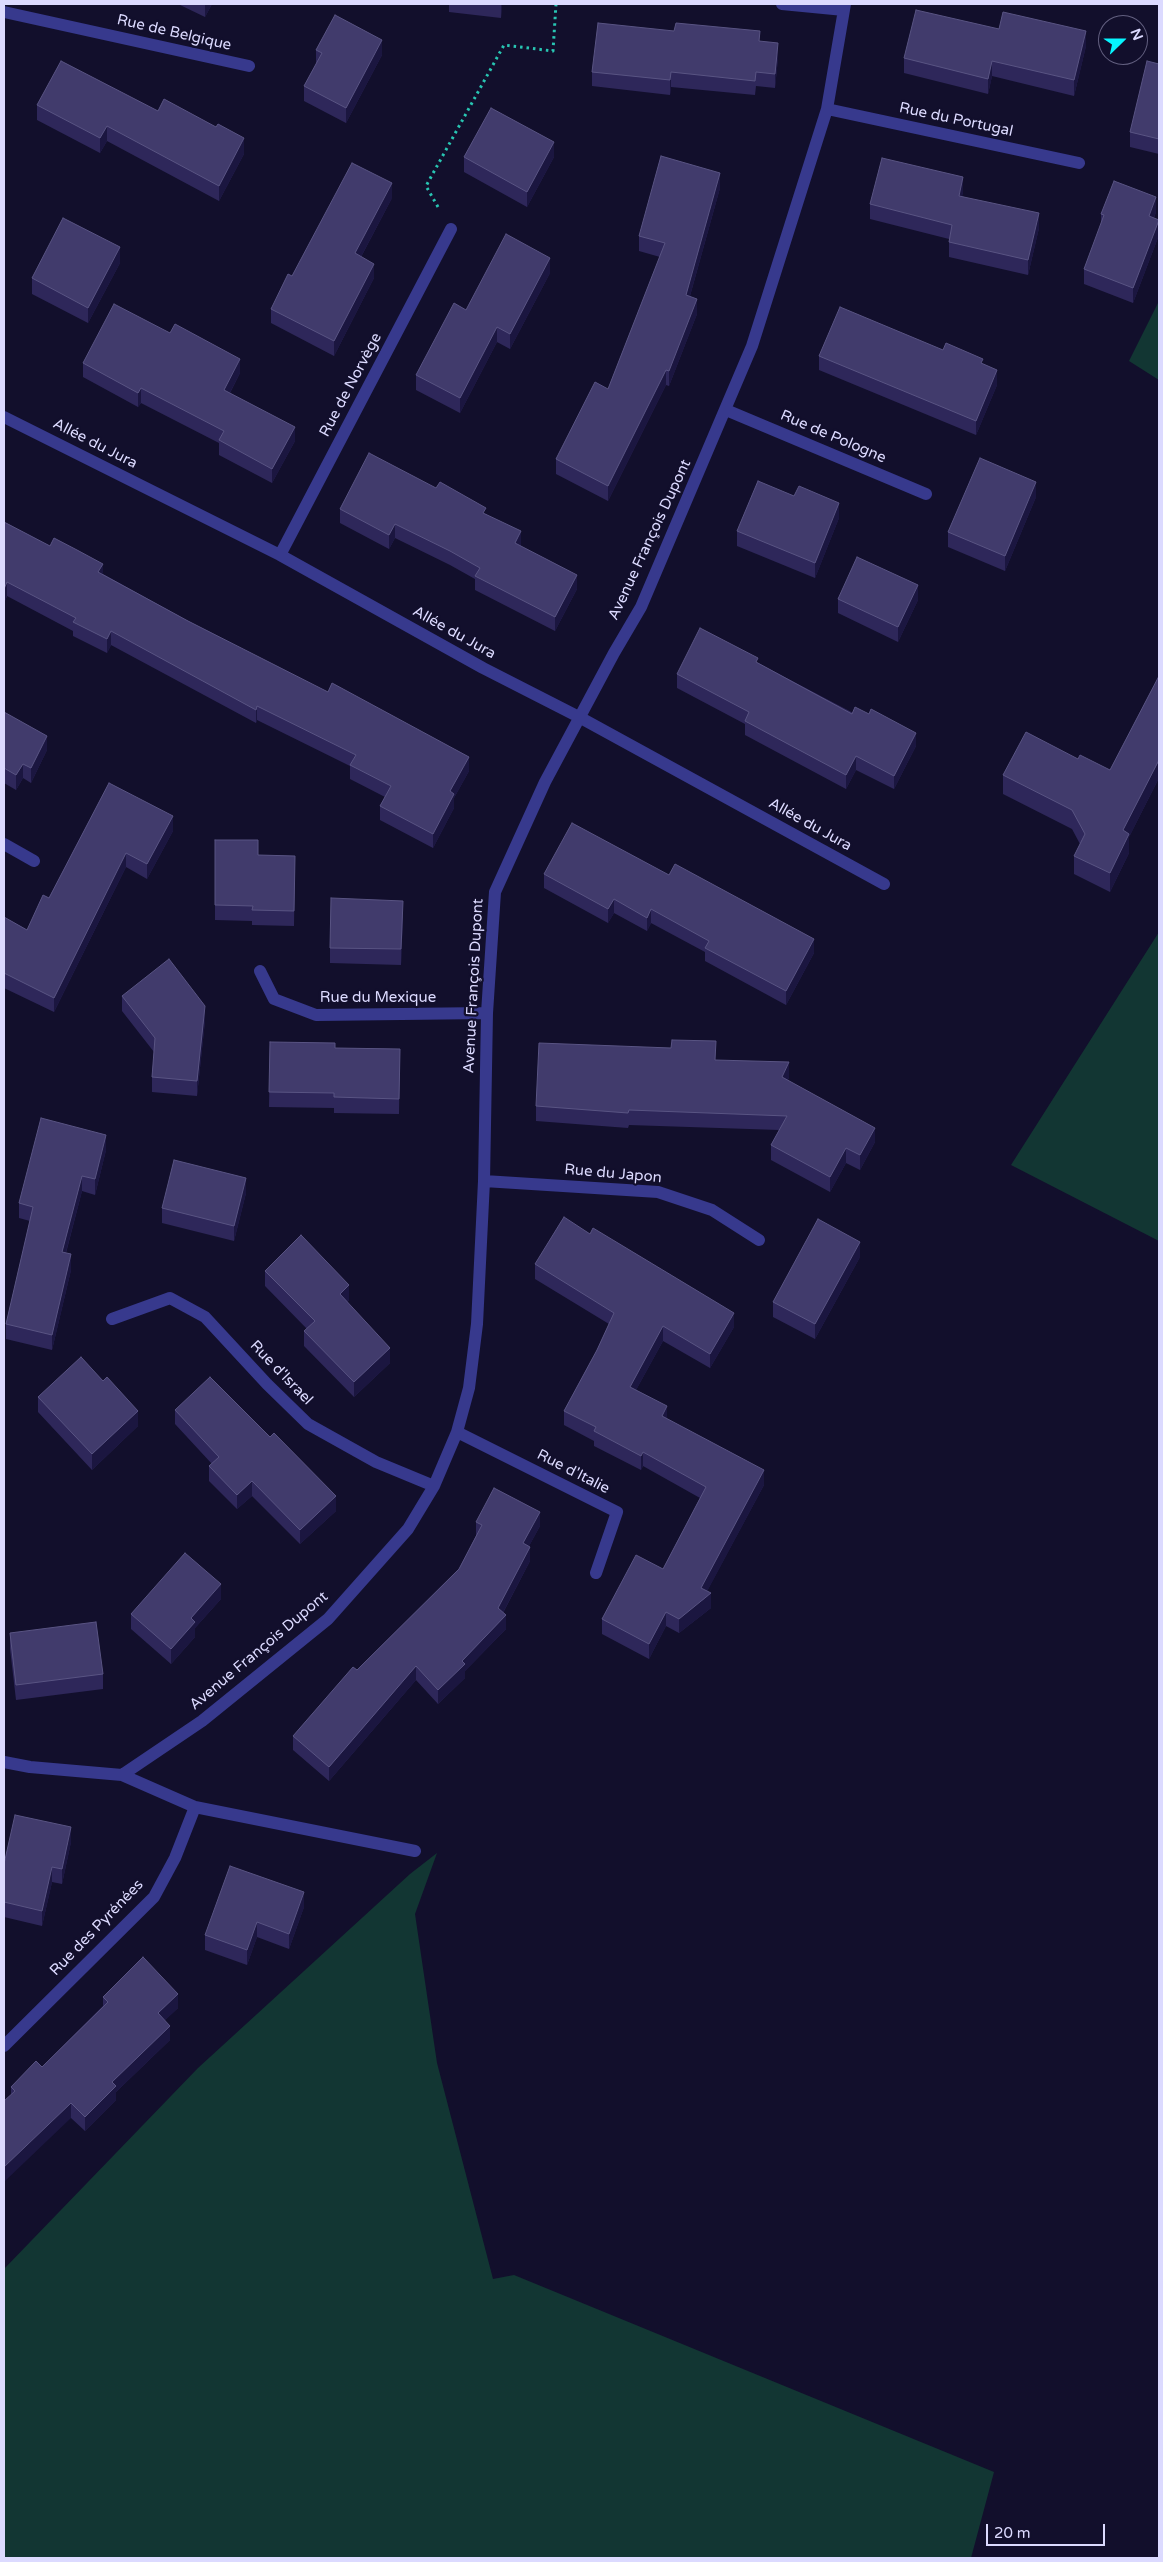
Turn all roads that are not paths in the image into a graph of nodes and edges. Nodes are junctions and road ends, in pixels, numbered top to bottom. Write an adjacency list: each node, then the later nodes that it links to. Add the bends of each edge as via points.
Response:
1 (782, 4): 2 (street)
2 (845, 7): 5 (street, Avenue François Dupont)
3 (4, 12): 4 (street, Rue de Belgique)
4 (249, 66)
5 (827, 109): 6 (street, Rue du Portugal); 8 (street, Avenue François Dupont, via 752,346)
6 (1079, 163)
7 (451, 229): 11 (street, Rue de Norvège)
8 (726, 410): 10 (street, Rue de Pologne); 12 (street, Avenue François Dupont, via 641,607)
9 (4, 417): 11 (street, Allée du Jura)
10 (926, 494)
11 (280, 555): 12 (street, Allée du Jura, via 482,668)
12 (579, 717): 15 (street, Allée du Jura); 17 (street, Avenue François Dupont, via 494,892)
13 (4, 844): 14 (street)
14 (34, 861)
15 (884, 884)
16 (260, 971): 17 (street, Rue du Mexique, via 274,999 316,1015)
17 (487, 1014): 18 (street, Avenue François Dupont)
18 (484, 1181): 19 (street, Rue du Japon, via 658,1192 712,1210); 21 (street, Avenue François Dupont, via 477,1324 469,1388)
19 (759, 1240)
20 (112, 1319): 22 (street, Rue d'Israel, via 170,1298 205,1317 308,1424 376,1462)
21 (457, 1432): 22 (street, Avenue François Dupont); 23 (street, Rue d'Italie, via 616,1512)
22 (434, 1486): 25 (street, Avenue François Dupont, via 408,1528 328,1619 202,1722)
23 (596, 1573)
24 (4, 1762): 25 (street)
25 (122, 1775): 26 (street)
26 (195, 1807): 27 (street); 28 (street, Rue des Pyrénées, via 176,1858 154,1896)
27 (415, 1852)
28 (4, 2046)

